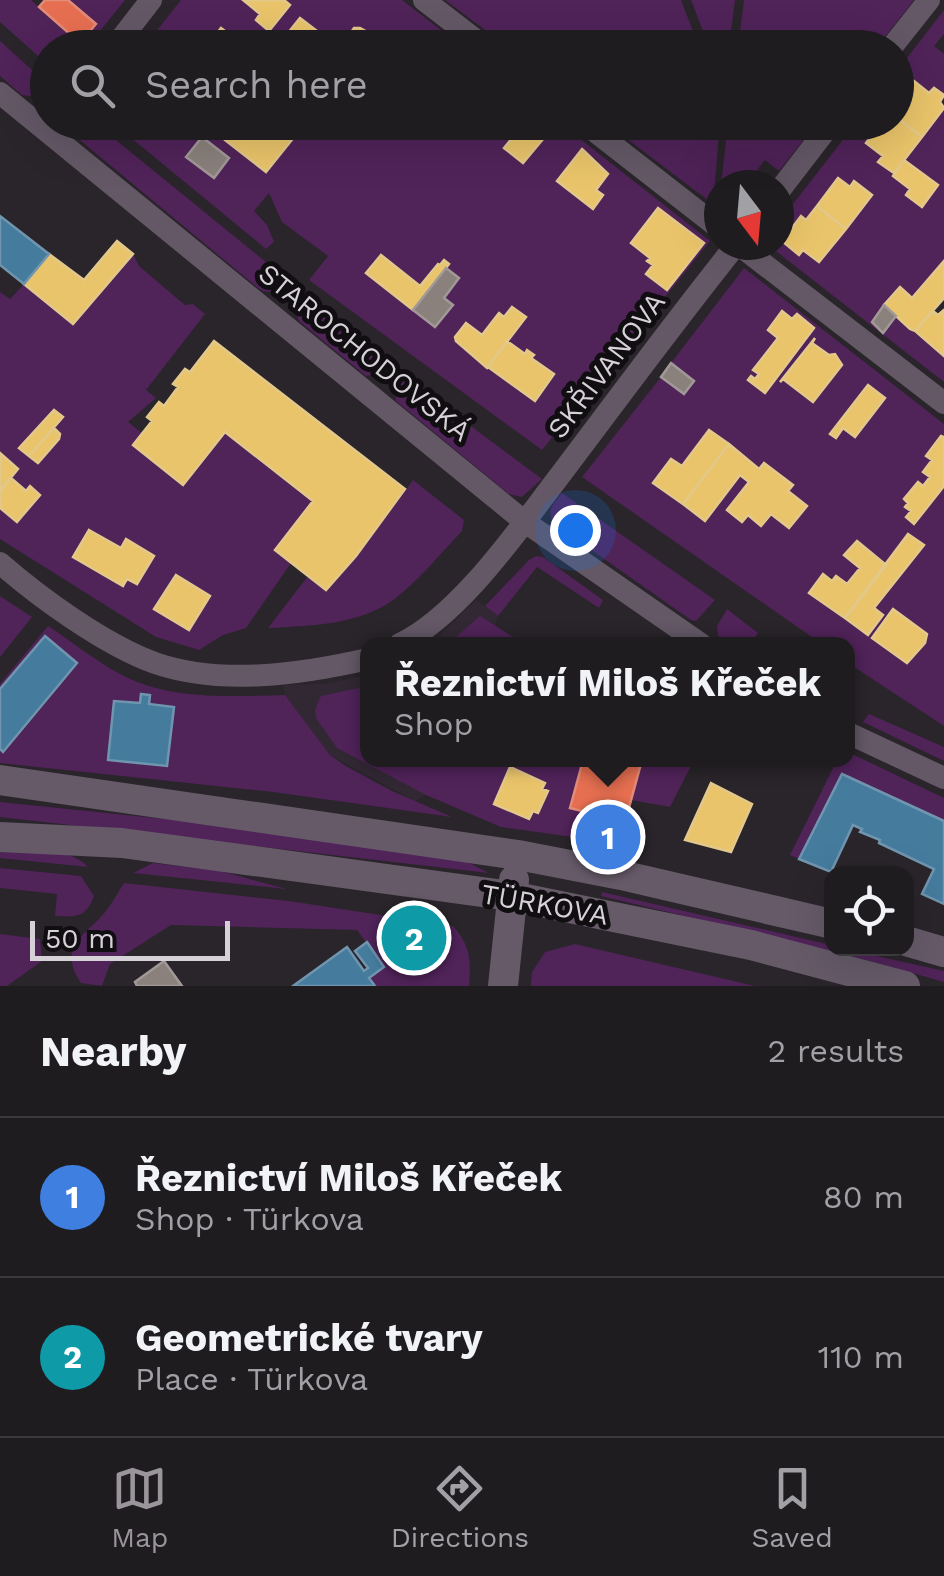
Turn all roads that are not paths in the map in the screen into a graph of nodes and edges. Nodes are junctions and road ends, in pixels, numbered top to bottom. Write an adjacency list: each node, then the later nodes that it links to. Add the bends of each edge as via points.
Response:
1 (150, 0): 4 (street)
2 (424, 0): 5 (street)
3 (929, 0): 6 (street)
4 (128, 30)
5 (463, 30)
6 (906, 30)
7 (0, 94): 8 (street, STAROCHODOVSKÁ)
8 (30, 113)
9 (67, 140): 17 (street, STAROCHODOVSKÁ)
10 (607, 140): 13 (street)
11 (818, 140): 12 (street)
12 (794, 171)
13 (704, 216)
14 (726, 260): 17 (street, SKŘIVANOVA)
15 (758, 260): 16 (street)
16 (944, 403)
17 (524, 522): 19 (street, SKŘIVANOVA); 20 (street, STAROCHODOVSKÁ)
18 (0, 563): 21 (street, via 54,605 155,663 253,674 314,672)
19 (415, 637)
20 (691, 637)
21 (360, 661)
22 (855, 736): 23 (street)
23 (944, 778)
24 (0, 780): 26 (main road, TÜRKOVA)
25 (0, 837): 27 (main road, TÜRKOVA, via 122,844)
26 (518, 855): 27 (main road); 28 (main road, TÜRKOVA)
27 (511, 896): 31 (main road); 32 (main road, TÜRKOVA, via 752,945)
28 (824, 922)
29 (914, 943): 30 (main road)
30 (944, 952)
31 (503, 986)
32 (904, 986)

